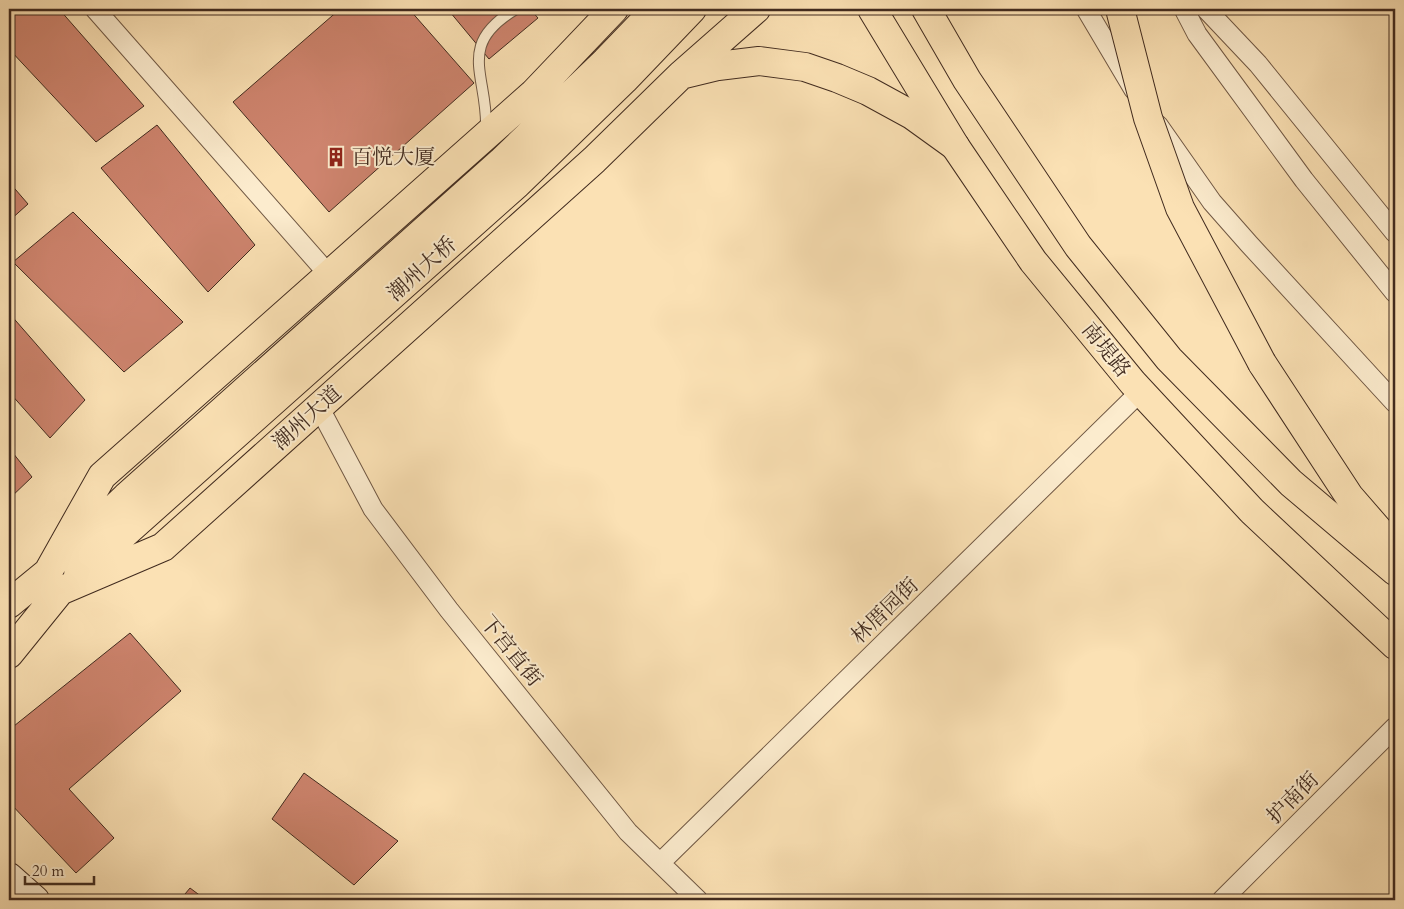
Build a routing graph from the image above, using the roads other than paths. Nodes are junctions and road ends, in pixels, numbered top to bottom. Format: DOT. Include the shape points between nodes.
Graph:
graph roads {
  1 [pos="95,9"];
  2 [pos="516,9"];
  3 [pos="611,9"];
  4 [pos="656,9"];
  5 [pos="692,9"];
  6 [pos="756,9"];
  7 [pos="872,9"];
  8 [pos="926,9"];
  9 [pos="1086,9"];
  10 [pos="1120,9"];
  11 [pos="1184,9"];
  12 [pos="1206,9"];
  13 [pos="681,75"];
  14 [pos="485,137"];
  15 [pos="955,146"];
  16 [pos="1395,233"];
  17 [pos="330,276"];
  18 [pos="1395,293"];
  19 [pos="1141,392"];
  20 [pos="1395,403"];
  21 [pos="319,407"];
  22 [pos="134,508"];
  23 [pos="1395,549"];
  24 [pos="1395,570"];
  25 [pos="54,581"];
  26 [pos="9,604"];
  27 [pos="1395,645"];
  28 [pos="9,654"];
  29 [pos="1395,727"];
  30 [pos="660,863"];
  31 [pos="9,877"];
  32 [pos="36,900"];
  33 [pos="698,900"];
  34 [pos="1222,900"];
  1 -- 17 [label="street"];
  2 -- 14 [label="lane" via="487,30 478,51 486,110"];
  3 -- 14 [label="main road, 潮州大道" via="534,94"];
  4 -- 22 [label="main road, 潮州大桥" via="501,162"];
  5 -- 22 [label="main road, 潮州大桥" via="517,184"];
  6 -- 13 [label="main road, 潮州大道"];
  7 -- 15 [label="main road, 南堤路"];
  8 -- 24 [label="main road, 南堤路" via="967,80 1078,246 1169,359 1291,483"];
  9 -- 20 [label="street" via="1131,86 1212,202"];
  10 -- 23 [label="main road, bridge" via="1148,118 1180,208 1262,363 1349,496"];
  11 -- 18 [label="street" via="1197,34 1304,180"];
  12 -- 16 [label="street" via="1258,64"];
  13 -- 15 [label="main road" via="758,61 805,67 868,91 912,115"];
  13 -- 21 [label="main road, 潮州大道" via="594,160"];
  14 -- 17 [label="main road, 潮州大道"];
  15 -- 19 [label="main road, 南堤路" via="1033,261"];
  17 -- 25 [label="main road, 潮州大道" via="102,476"];
  19 -- 27 [label="main road, 南堤路" via="1252,512"];
  19 -- 30 [label="street, 林厝园街"];
  21 -- 25 [label="main road, 潮州大道" via="163,547"];
  21 -- 30 [label="street, 下宫直街" via="373,509 449,610 622,825"];
  22 -- 25 [label="main road"];
  25 -- 26 [label="main road, 潮州大道"];
  25 -- 28 [label="main road, 潮州大道"];
  29 -- 34 [label="street, 护南街"];
  30 -- 33 [label="street, 下宫直街"];
  31 -- 32 [label="main road"];
}
